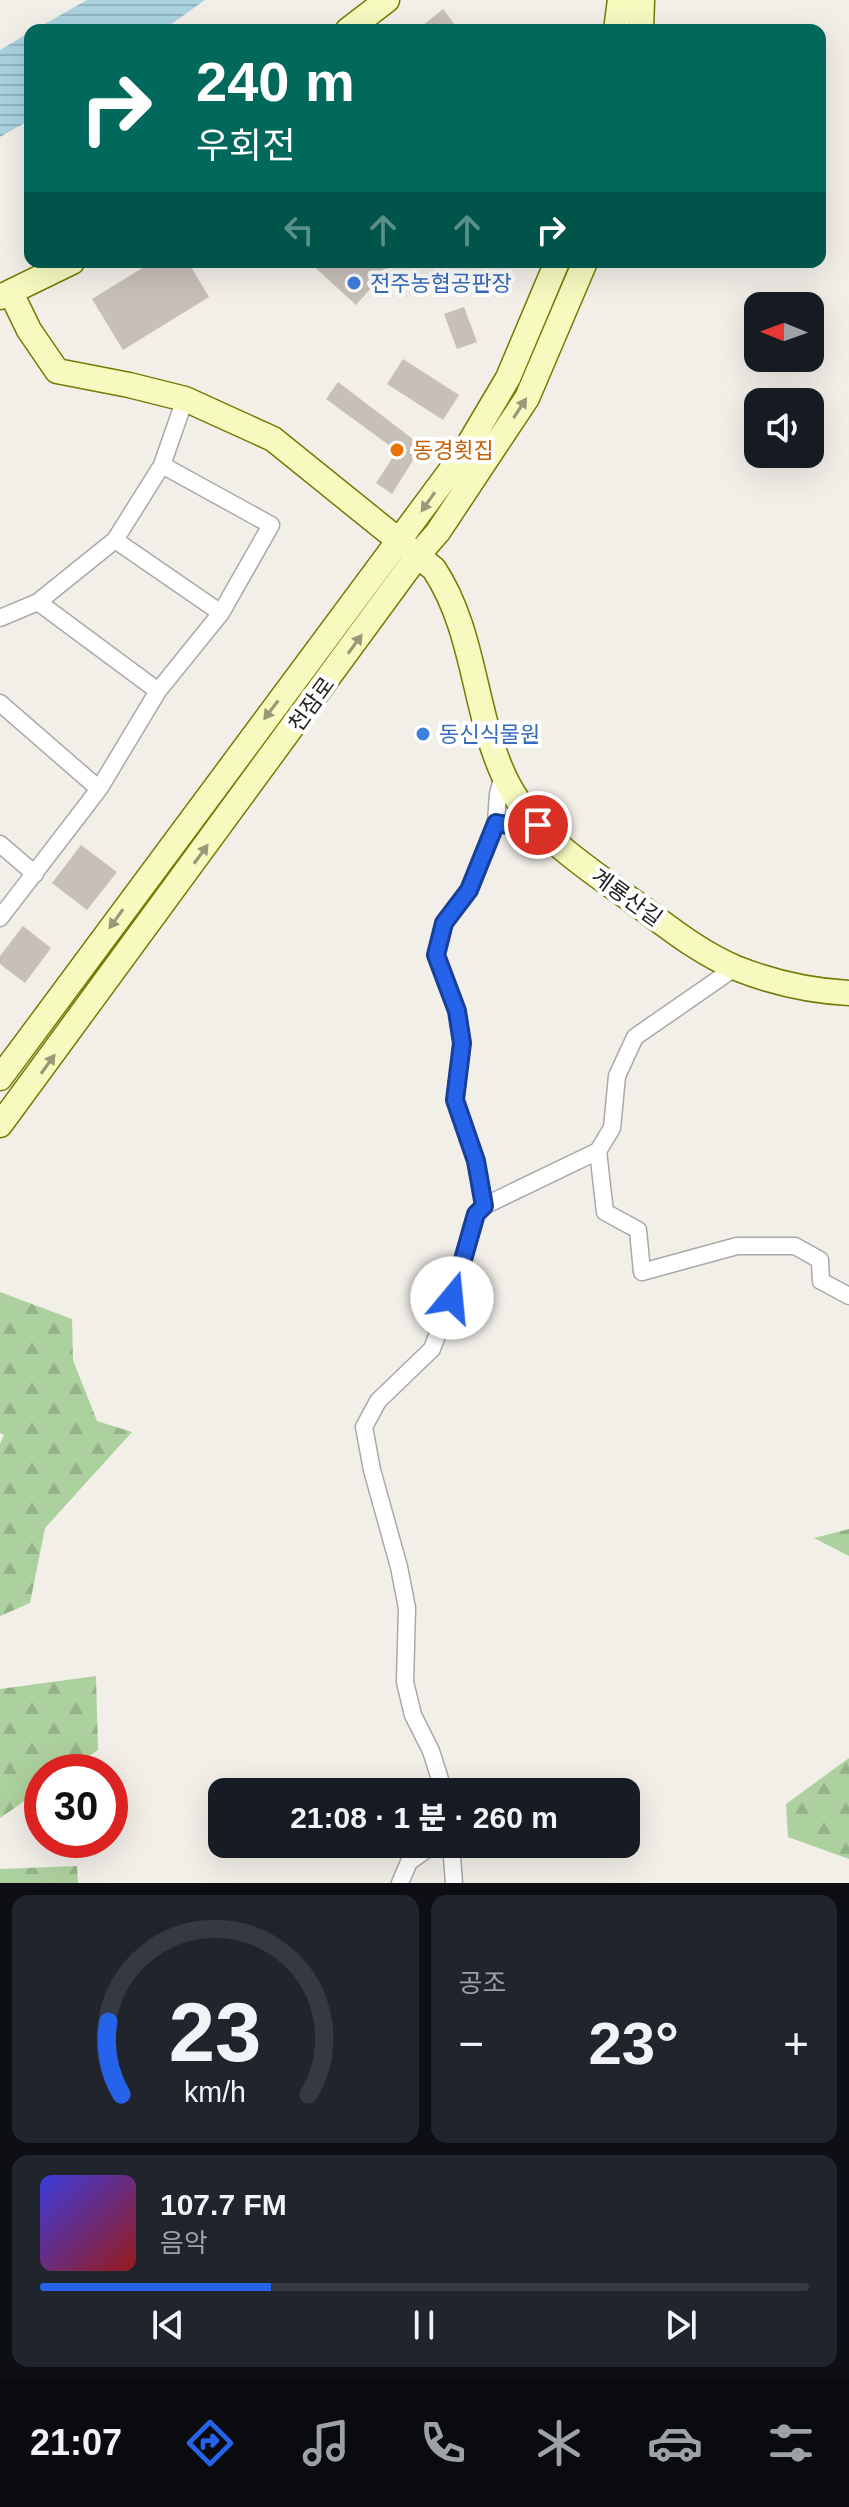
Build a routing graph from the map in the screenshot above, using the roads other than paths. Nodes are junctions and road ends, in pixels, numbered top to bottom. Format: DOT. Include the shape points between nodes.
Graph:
graph roads {
  1 [pos="387,0"];
  2 [pos="620,0"];
  3 [pos="642,0"];
  4 [pos="356,24"];
  5 [pos="617,24"];
  6 [pos="641,24"];
  7 [pos="60,268"];
  8 [pos="554,268"];
  9 [pos="582,268"];
  10 [pos="6,295"];
  11 [pos="185,399"];
  12 [pos="162,465"];
  13 [pos="115,540"];
  14 [pos="409,548"];
  15 [pos="38,602"];
  16 [pos="221,613"];
  17 [pos="0,618"];
  18 [pos="158,691"];
  19 [pos="0,703"];
  20 [pos="503,775"];
  21 [pos="99,789"];
  22 [pos="526,812"];
  23 [pos="496,823"];
  24 [pos="0,844"];
  25 [pos="35,874"];
  26 [pos="0,918"];
  27 [pos="736,967"];
  28 [pos="849,993"];
  29 [pos="0,1078"];
  30 [pos="22,1098"];
  31 [pos="0,1125"];
  32 [pos="598,1151"];
  33 [pos="484,1206"];
  34 [pos="849,1296"];
  35 [pos="440,1778"];
  36 [pos="415,1858"];
  37 [pos="452,1858"];
  38 [pos="400,1883"];
  39 [pos="454,1883"];
  1 -- 4 [label="street"];
  2 -- 5 [label="street"];
  3 -- 6 [label="street"];
  7 -- 10 [label="street"];
  8 -- 14 [label="street, 천잠로, one-way" via="508,378"];
  14 -- 9 [label="street, 천잠로, one-way" via="438,532 527,398"];
  10 -- 11 [label="street" via="57,371"];
  11 -- 12 [label="street"];
  11 -- 14 [label="street" via="273,439"];
  12 -- 13 [label="street"];
  12 -- 16 [label="street" via="271,525"];
  13 -- 15 [label="street"];
  13 -- 16 [label="street"];
  14 -- 20 [label="street, 계룡산길" via="434,569 447,589"];
  14 -- 29 [label="street, 천잠로, one-way" via="329,631"];
  30 -- 14 [label="street, 천잠로, one-way"];
  15 -- 17 [label="street"];
  15 -- 18 [label="street"];
  16 -- 18 [label="street"];
  18 -- 21 [label="street"];
  19 -- 21 [label="street"];
  20 -- 22 [label="street, 계룡산길"];
  20 -- 23 [label="street"];
  21 -- 25 [label="street"];
  22 -- 23 [label="street" via="507,825"];
  22 -- 27 [label="street, 계룡산길" via="559,848 695,947"];
  23 -- 33 [label="street" via="469,890 444,923 436,955 457,1011 462,1043 455,1100 476,1161"];
  24 -- 25 [label="street"];
  25 -- 26 [label="street"];
  27 -- 28 [label="street, 계룡산길" via="773,980"];
  27 -- 32 [label="street" via="635,1037 617,1076 612,1128"];
  29 -- 30 [label="street"];
  30 -- 31 [label="street, 천잠로"];
  32 -- 33 [label="street"];
  32 -- 34 [label="street" via="605,1212 638,1230 642,1272 737,1246 795,1246 820,1260 821,1281"];
  33 -- 35 [label="street" via="476,1214 432,1349 378,1401 364,1427 407,1608 405,1682"];
  36 -- 38 [label="street"];
  37 -- 39 [label="street"];
}
